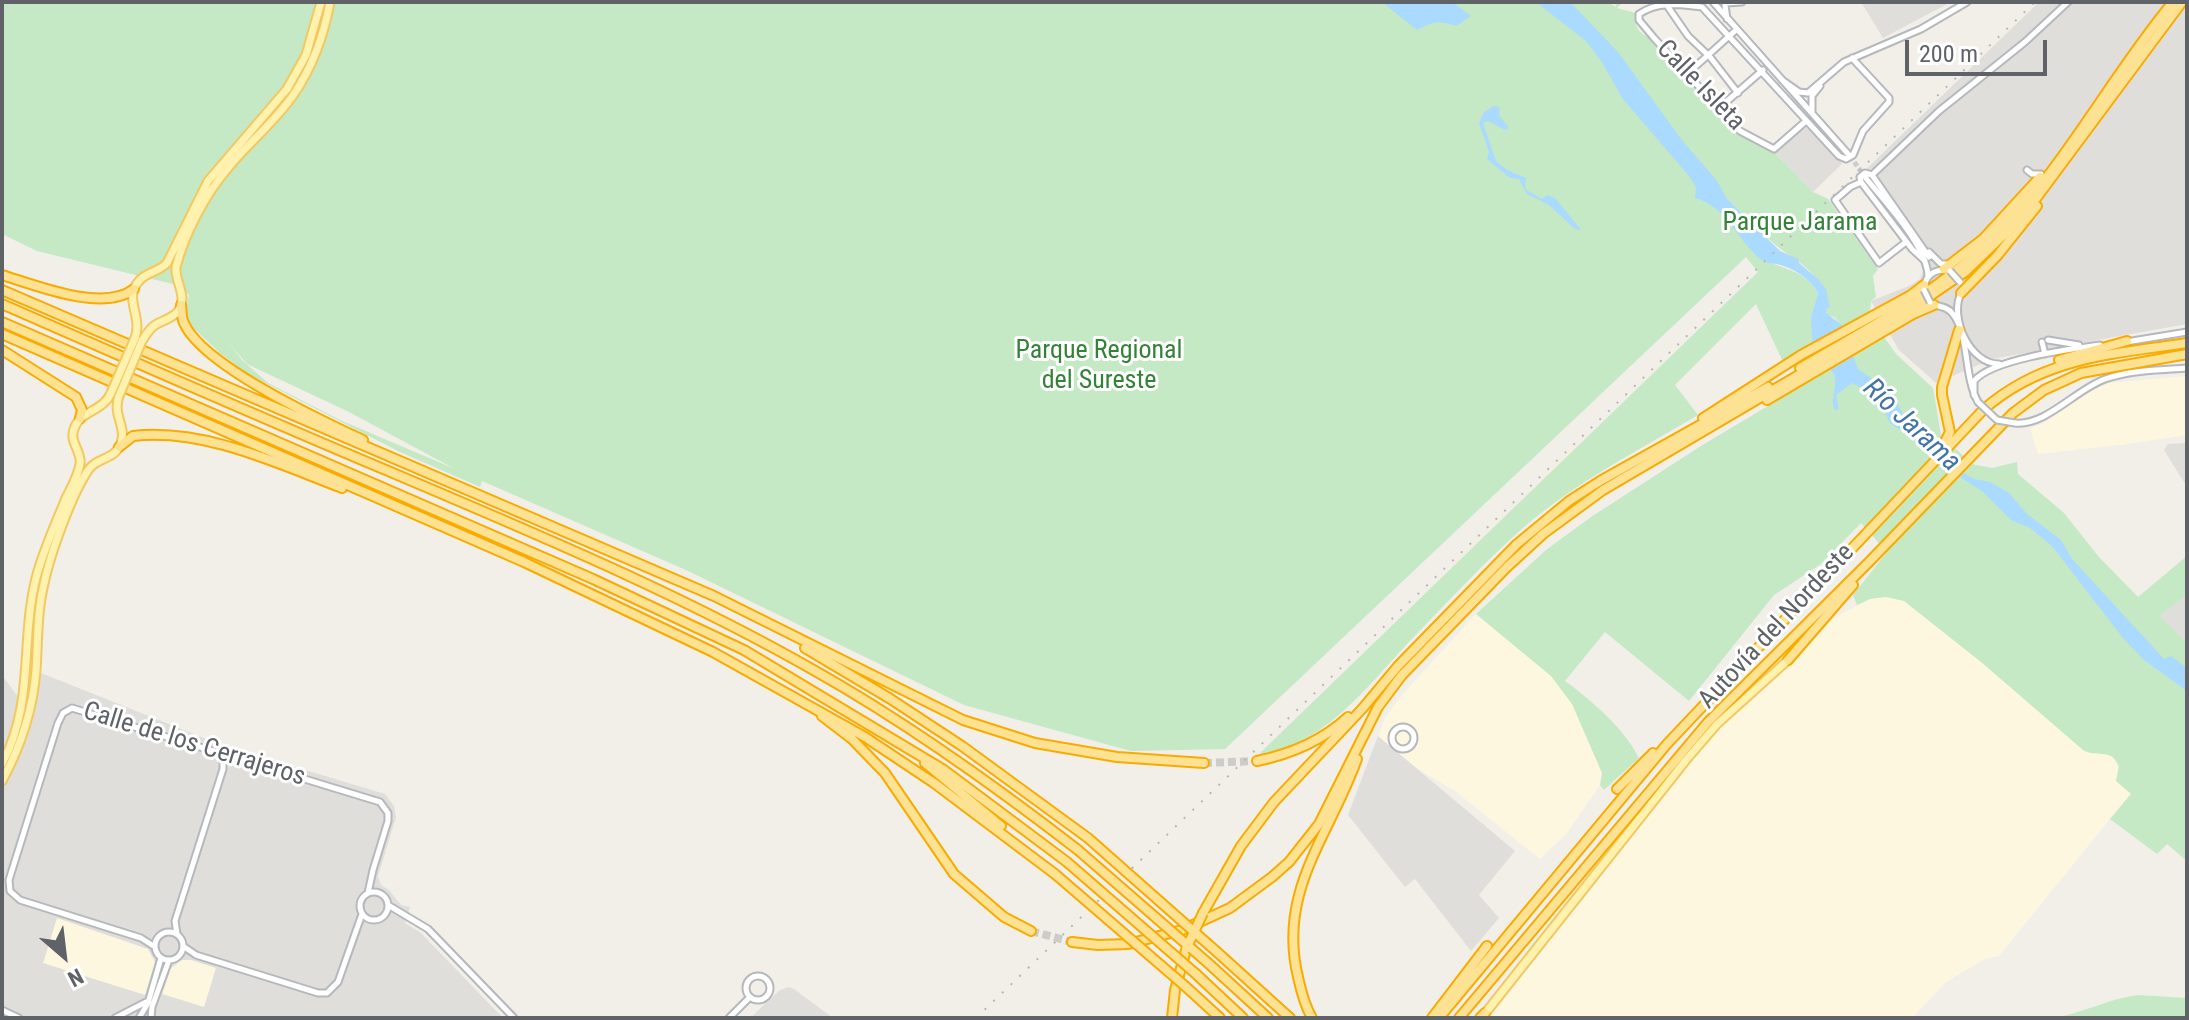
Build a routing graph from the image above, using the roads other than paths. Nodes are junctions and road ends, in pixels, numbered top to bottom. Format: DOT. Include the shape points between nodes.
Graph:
graph roads {
  1 [pos="321,2"];
  2 [pos="330,2"];
  3 [pos="1677,2"];
  4 [pos="1742,2"];
  5 [pos="1967,2"];
  6 [pos="2068,2"];
  7 [pos="2173,2"];
  8 [pos="1726,3"];
  9 [pos="2184,3"];
  10 [pos="1666,4"];
  11 [pos="1715,4"];
  12 [pos="1729,22"];
  13 [pos="1736,30"];
  14 [pos="1728,36"];
  15 [pos="1708,54"];
  16 [pos="1852,58"];
  17 [pos="1768,66"];
  18 [pos="1761,72"];
  19 [pos="1840,73"];
  20 [pos="1687,74"];
  21 [pos="1782,80"];
  22 [pos="1738,93"];
  23 [pos="1718,109"];
  24 [pos="1812,114"];
  25 [pos="1806,121"];
  26 [pos="2080,127"];
  27 [pos="1849,155"];
  28 [pos="2042,174"];
  29 [pos="1866,178"];
  30 [pos="2022,197"];
  31 [pos="1906,242"];
  32 [pos="1919,244"];
  33 [pos="1927,259"];
  34 [pos="1958,261"];
  35 [pos="1945,270"];
  36 [pos="152,273"];
  37 [pos="2,275"];
  38 [pos="177,283"];
  39 [pos="1925,284"];
  40 [pos="134,289"];
  41 [pos="2,290"];
  42 [pos="1959,296"];
  43 [pos="2,304"];
  44 [pos="1932,304"];
  45 [pos="181,305"];
  46 [pos="1944,307"];
  47 [pos="137,313"];
  48 [pos="2,322"];
  49 [pos="158,323"];
  50 [pos="1959,330"];
  51 [pos="2187,332"];
  52 [pos="2,334"];
  53 [pos="139,339"];
  54 [pos="2127,341"];
  55 [pos="1857,342"];
  56 [pos="2187,343"];
  57 [pos="2088,346"];
  58 [pos="2,350"];
  59 [pos="2045,354"];
  60 [pos="2187,354"];
  61 [pos="2008,364"];
  62 [pos="2187,368"];
  63 [pos="1779,387"];
  64 [pos="2010,389"];
  65 [pos="115,394"];
  66 [pos="1974,395"];
  67 [pos="97,410"];
  68 [pos="80,418"];
  69 [pos="118,422"];
  70 [pos="1952,438"];
  71 [pos="119,447"];
  72 [pos="79,453"];
  73 [pos="98,460"];
  74 [pos="1634,462"];
  75 [pos="446,481"];
  76 [pos="442,527"];
  77 [pos="1869,562"];
  78 [pos="767,624"];
  79 [pos="1788,660"];
  80 [pos="1382,684"];
  81 [pos="793,696"];
  82 [pos="1408,728"];
  83 [pos="1365,732"];
  84 [pos="1667,744"];
  85 [pos="217,751"];
  86 [pos="916,753"];
  87 [pos="236,757"];
  88 [pos="1257,761"];
  89 [pos="1204,763"];
  90 [pos="2,764"];
  91 [pos="223,769"];
  92 [pos="2,781"];
  93 [pos="1617,789"];
  94 [pos="1055,874"];
  95 [pos="368,893"];
  96 [pos="388,905"];
  97 [pos="362,914"];
  98 [pos="385,914"];
  99 [pos="400,914"];
  100 [pos="1031,931"];
  101 [pos="177,934"];
  102 [pos="1072,942"];
  103 [pos="183,946"];
  104 [pos="1487,946"];
  105 [pos="155,947"];
  106 [pos="161,957"];
  107 [pos="169,960"];
  108 [pos="1187,988"];
  109 [pos="750,997"];
  110 [pos="150,999"];
  111 [pos="2,1010"];
  112 [pos="1483,1016"];
  113 [pos="19,1018"];
  114 [pos="115,1018"];
  115 [pos="139,1018"];
  116 [pos="151,1018"];
  117 [pos="514,1018"];
  118 [pos="729,1018"];
  119 [pos="1172,1018"];
  120 [pos="1213,1018"];
  121 [pos="1220,1018"];
  122 [pos="1243,1018"];
  123 [pos="1268,1018"];
  124 [pos="1290,1018"];
  125 [pos="1312,1018"];
  126 [pos="1432,1018"];
  127 [pos="1439,1018"];
  128 [pos="1459,1018"];
  1 -- 36 [label="main road" via="313,37 287,89 208,181 170,258"];
  2 -- 38 [label="main road" via="314,59 294,94 206,200 177,260"];
  3 -- 10 [label="street"];
  3 -- 14 [label="street" via="1702,7"];
  4 -- 8 [label="street"];
  5 -- 16 [label="street" via="1921,29"];
  6 -- 29 [label="street"];
  7 -- 26 [label="highway"];
  8 -- 11 [label="street"];
  8 -- 12 [label="street"];
  9 -- 42 [label="highway" via="2027,219"];
  9 -- 55 [label="highway" via="2005,235 1942,289"];
  10 -- 15 [label="street"];
  10 -- 20 [label="street, Calle Isleta" via="1638,17"];
  11 -- 12 [label="street"];
  12 -- 13 [label="street"];
  13 -- 14 [label="street"];
  13 -- 17 [label="street"];
  14 -- 15 [label="street"];
  14 -- 18 [label="street"];
  15 -- 20 [label="street"];
  15 -- 22 [label="street"];
  16 -- 21 [label="street" via="1804,93"];
  16 -- 25 [label="street" via="1889,98 1863,131 1853,155 1843,158"];
  17 -- 18 [label="street"];
  17 -- 21 [label="street"];
  18 -- 22 [label="street"];
  18 -- 25 [label="street"];
  19 -- 24 [label="street" via="1812,96"];
  20 -- 23 [label="street, Calle Isleta"];
  21 -- 24 [label="street"];
  22 -- 23 [label="street"];
  23 -- 25 [label="street, Calle Isleta" via="1740,131 1774,149"];
  24 -- 27 [label="street"];
  26 -- 28 [label="highway"];
  26 -- 55 [label="highway" via="2037,188 1983,248"];
  28 -- 30 [label="highway"];
  28 -- 30 [label="street" via="2029,172 2032,182"];
  29 -- 31 [label="street"];
  29 -- 31 [label="street" via="1835,200 1879,263"];
  29 -- 32 [label="street"];
  30 -- 34 [label="highway"];
  31 -- 33 [label="street"];
  32 -- 33 [label="street"];
  32 -- 34 [label="street" via="1941,264"];
  33 -- 35 [label="street"];
  33 -- 39 [label="street"];
  34 -- 35 [label="highway"];
  35 -- 39 [label="street"];
  35 -- 42 [label="street, bridge" via="1960,282"];
  36 -- 38 [label="main road"];
  36 -- 40 [label="main road"];
  37 -- 40 [label="highway" via="86,297 114,297"];
  38 -- 45 [label="main road"];
  39 -- 44 [label="street, bridge"];
  39 -- 74 [label="highway"];
  40 -- 47 [label="main road"];
  41 -- 75 [label="highway"];
  42 -- 46 [label="street"];
  42 -- 61 [label="street" via="1957,312 1973,351 1987,363"];
  43 -- 123 [label="highway, bridge" via="699,609 804,665 978,774 1078,850"];
  44 -- 46 [label="street"];
  44 -- 55 [label="highway"];
  45 -- 49 [label="main road" via="170,320"];
  45 -- 75 [label="highway" via="189,331 230,369"];
  46 -- 50 [label="street"];
  47 -- 49 [label="main road"];
  47 -- 53 [label="main road"];
  48 -- 86 [label="highway" via="678,617 744,650"];
  49 -- 53 [label="main road"];
  50 -- 66 [label="street"];
  50 -- 70 [label="highway" via="1942,387"];
  51 -- 54 [label="street"];
  52 -- 76 [label="highway"];
  53 -- 65 [label="main road, bridge"];
  54 -- 57 [label="street"];
  54 -- 64 [label="highway" via="2049,364"];
  55 -- 63 [label="highway"];
  56 -- 64 [label="highway" via="2073,361"];
  57 -- 59 [label="street"];
  57 -- 59 [label="street" via="2045,341"];
  58 -- 68 [label="highway" via="76,397"];
  59 -- 61 [label="street"];
  60 -- 77 [label="highway, Autovía del Nordeste" via="2102,368 2033,397"];
  61 -- 66 [label="street" via="1978,377"];
  62 -- 66 [label="street, bridge" via="2102,381 2039,420 1997,420"];
  63 -- 74 [label="highway"];
  63 -- 83 [label="highway" via="1626,477 1543,534 1402,675"];
  64 -- 70 [label="highway"];
  65 -- 67 [label="main road"];
  65 -- 69 [label="main road"];
  67 -- 68 [label="main road"];
  67 -- 69 [label="main road"];
  68 -- 72 [label="main road" via="72,436"];
  69 -- 71 [label="main road"];
  70 -- 84 [label="highway, Autovía del Nordeste"];
  71 -- 73 [label="main road"];
  71 -- 76 [label="highway" via="144,435 218,444"];
  72 -- 73 [label="main road"];
  72 -- 90 [label="main road" via="80,463 35,581 23,704"];
  73 -- 92 [label="main road" via="83,479 52,554 41,599 32,702 25,732"];
  74 -- 80 [label="highway" via="1569,501 1517,544"];
  75 -- 78 [label="highway"];
  76 -- 81 [label="highway" via="644,618"];
  77 -- 79 [label="highway"];
  77 -- 128 [label="highway, Autovía del Nordeste" via="1708,722"];
  78 -- 89 [label="highway" via="963,720 1035,743 1117,757"];
  78 -- 124 [label="highway, bridge" via="950,738 1088,838"];
  79 -- 112 [label="main road" via="1717,724 1686,760"];
  80 -- 88 [label="highway" via="1321,737"];
  80 -- 119 [label="highway, bridge" via="1241,846 1186,950"];
  81 -- 94 [label="highway" via="922,775"];
  81 -- 100 [label="highway" via="878,765 954,874 1004,917"];
  82 -- 82 [label="street" via="1393,735 1400,749 1413,743"];
  83 -- 102 [label="highway" via="1319,824 1289,862 1253,893 1211,919 1154,938 1128,944"];
  83 -- 125 [label="highway" via="1347,788 1305,873 1294,910 1292,954"];
  84 -- 93 [label="highway"];
  84 -- 127 [label="highway, Autovía del Nordeste"];
  85 -- 87 [label="street, Calle de los Cerrajeros"];
  85 -- 91 [label="street"];
  85 -- 105 [label="street, Calle de los Cerrajeros" via="77,708 67,709 58,723 10,891 20,900"];
  86 -- 94 [label="highway"];
  86 -- 122 [label="highway, bridge" via="1067,862"];
  87 -- 91 [label="street"];
  87 -- 95 [label="street, Calle de los Cerrajeros" via="384,805 388,821"];
  91 -- 101 [label="street" via="175,921"];
  94 -- 108 [label="highway, bridge"];
  95 -- 96 [label="street" via="381,894"];
  95 -- 97 [label="street" via="360,902"];
  96 -- 98 [label="street"];
  96 -- 99 [label="street"];
  97 -- 98 [label="street" via="373,920"];
  97 -- 103 [label="street" via="338,982 327,993 196,955"];
  98 -- 99 [label="street"];
  99 -- 117 [label="street" via="428,929"];
  101 -- 103 [label="street"];
  101 -- 105 [label="street" via="164,933"];
  103 -- 107 [label="street"];
  104 -- 126 [label="highway"];
  105 -- 106 [label="street"];
  106 -- 107 [label="street"];
  106 -- 110 [label="street"];
  107 -- 116 [label="street"];
  108 -- 120 [label="highway"];
  108 -- 121 [label="highway"];
  109 -- 109 [label="street" via="760,1000 768,994 765,979 748,981"];
  109 -- 118 [label="street"];
  110 -- 114 [label="street"];
  110 -- 115 [label="street"];
  111 -- 113 [label="street"];
}
